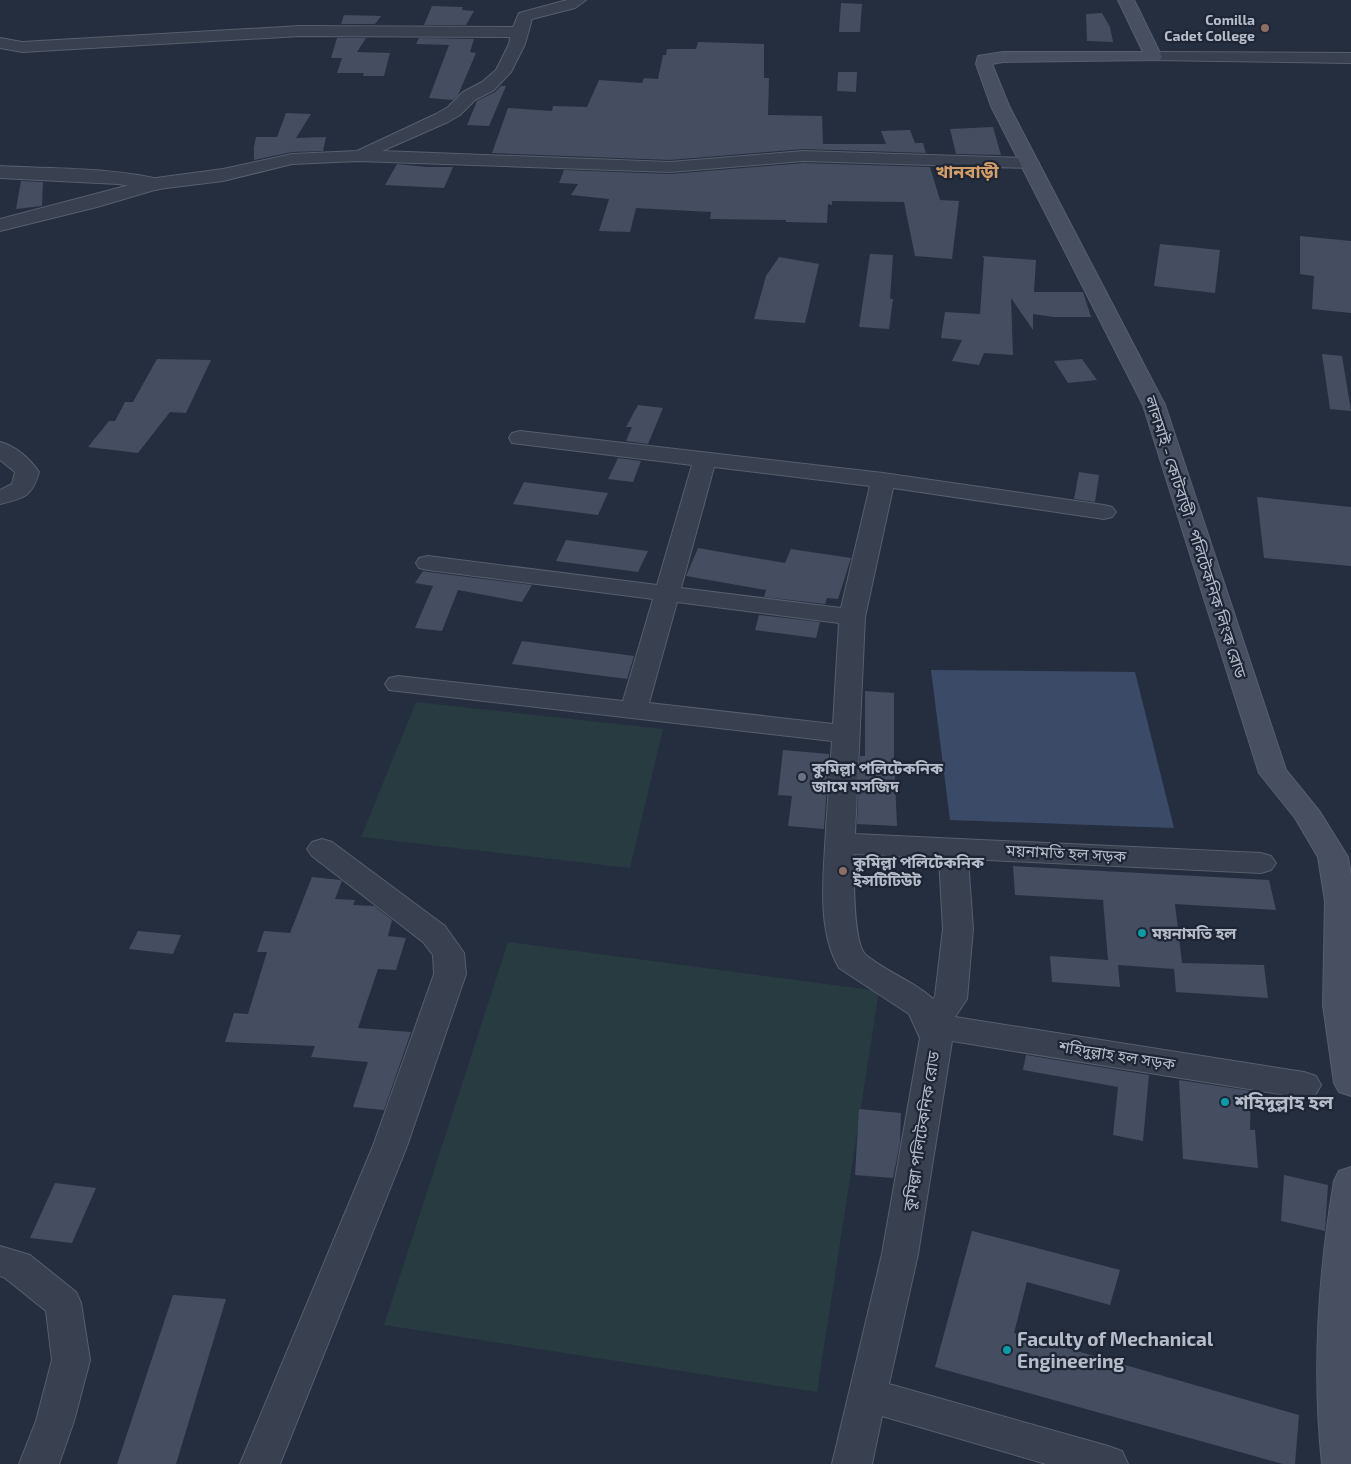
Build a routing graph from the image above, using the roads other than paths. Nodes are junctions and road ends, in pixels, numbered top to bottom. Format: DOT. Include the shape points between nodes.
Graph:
graph roads {
  1 [pos="578,0"];
  2 [pos="1126,0"];
  3 [pos="518,32"];
  4 [pos="0,43"];
  5 [pos="1154,57"];
  6 [pos="1351,58"];
  7 [pos="358,156"];
  8 [pos="1030,163"];
  9 [pos="0,172"];
  10 [pos="156,184"];
  11 [pos="0,224"];
  12 [pos="520,438"];
  13 [pos="0,449"];
  14 [pos="705,460"];
  15 [pos="883,480"];
  16 [pos="0,497"];
  17 [pos="1104,512"];
  18 [pos="428,563"];
  19 [pos="852,617"];
  20 [pos="398,684"];
  21 [pos="634,710"];
  22 [pos="846,734"];
  23 [pos="841,843"];
  24 [pos="953,848"];
  25 [pos="322,849"];
  26 [pos="1261,863"];
  27 [pos="930,1025"];
  28 [pos="1351,1083"];
  29 [pos="1304,1085"];
  30 [pos="1351,1181"];
  31 [pos="0,1261"];
  32 [pos="868,1395"];
  33 [pos="39,1464"];
  34 [pos="260,1464"];
  35 [pos="852,1464"];
  36 [pos="1108,1464"];
  37 [pos="1342,1464"];
  1 -- 3 [label="street" via="525,16"];
  2 -- 5 [label="main road"];
  3 -- 4 [label="street" via="300,31 22,47"];
  3 -- 7 [label="street" via="517,44 504,72 488,86 469,96 454,112"];
  5 -- 6 [label="street"];
  5 -- 8 [label="main road, লালমাই - কোটবাড়ী - পলিটেকনিক লিংক রোড" via="1004,57 984,60 988,80"];
  7 -- 8 [label="street" via="670,168 803,156"];
  7 -- 10 [label="street" via="292,159 223,175"];
  8 -- 28 [label="main road, লালমাই - কোটবাড়ী - পলিটেকনিক লিংক রোড" via="1154,405 1273,773 1306,812 1333,857 1340,901 1339,1005"];
  9 -- 10 [label="street" via="118,178"];
  10 -- 11 [label="street"];
  12 -- 14 [label="street"];
  13 -- 16 [label="street" via="27,472 23,487"];
  14 -- 15 [label="street"];
  14 -- 21 [label="street"];
  15 -- 17 [label="street"];
  15 -- 19 [label="street, কুমিল্লা পলিটেকনিক রোড"];
  18 -- 19 [label="street"];
  19 -- 22 [label="street, কুমিল্লা পলিটেকনিক রোড"];
  20 -- 21 [label="street"];
  21 -- 22 [label="street"];
  22 -- 23 [label="street, কুমিল্লা পলিটেকনিক রোড"];
  23 -- 24 [label="street, ময়নামতি হল সড়ক"];
  23 -- 27 [label="street, কুমিল্লা পলিটেকনিক রোড" via="838,886 842,933 850,960 922,1006"];
  24 -- 26 [label="street, ময়নামতি হল সড়ক"];
  24 -- 27 [label="street" via="958,929 951,999"];
  25 -- 34 [label="street" via="434,934 448,953 450,974 390,1146"];
  27 -- 29 [label="street, শহিদুল্লাহ হল সড়ক"];
  27 -- 32 [label="street, কুমিল্লা পলিটেকনিক রোড" via="936,1038 900,1254"];
  30 -- 37 [label="main road" via="1340,1266 1334,1354"];
  31 -- 33 [label="street" via="17,1266 63,1303 71,1360"];
  32 -- 35 [label="street, কুমিল্লা পলিটেকনিক রোড"];
  32 -- 36 [label="street"];
}
